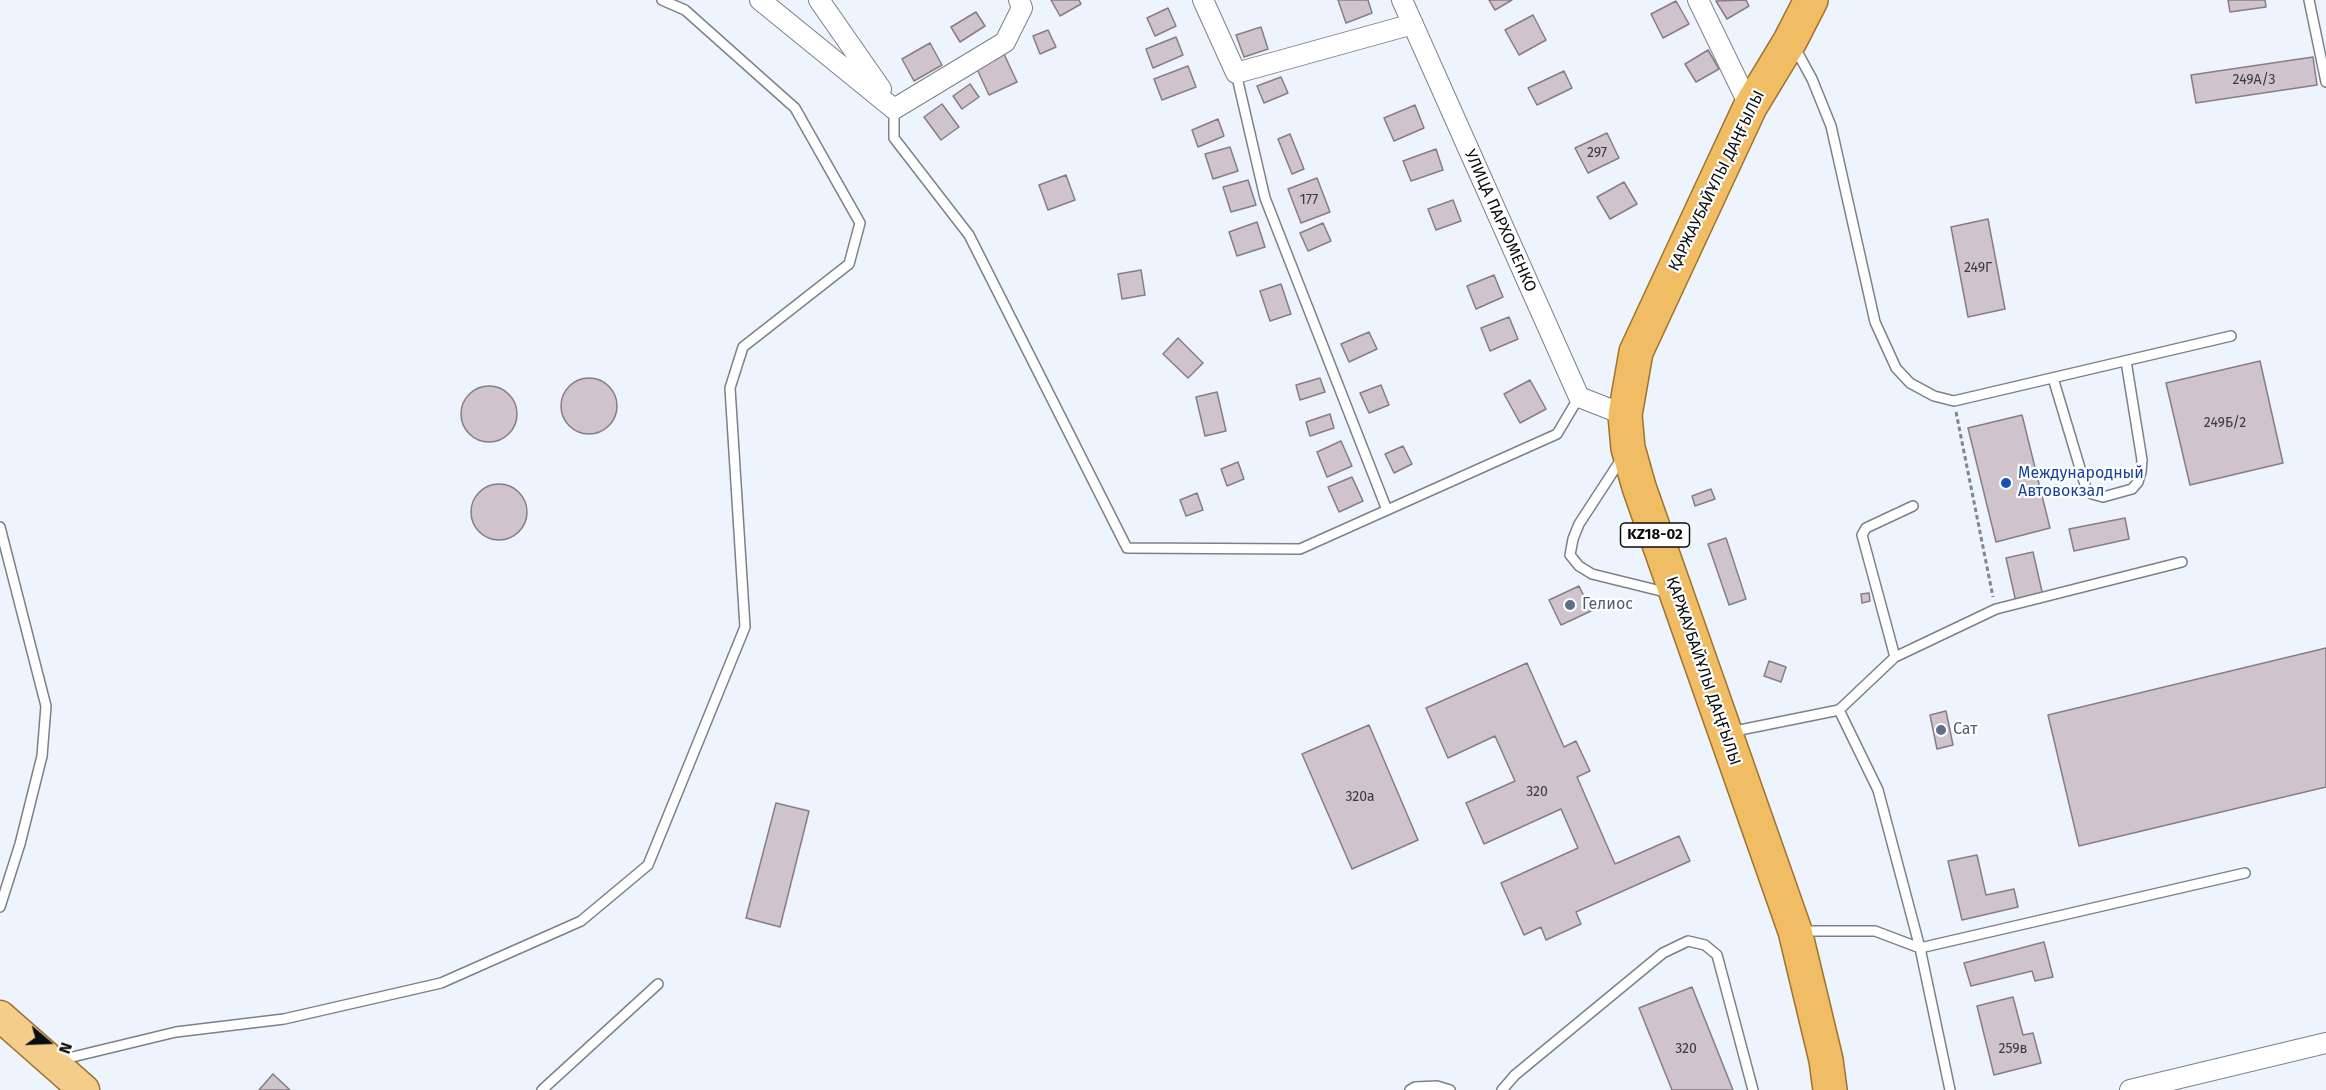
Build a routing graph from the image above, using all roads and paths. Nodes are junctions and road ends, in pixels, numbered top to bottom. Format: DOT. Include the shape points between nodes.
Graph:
graph roads {
  1 [pos="662,0"];
  2 [pos="760,0"];
  3 [pos="819,0"];
  4 [pos="1019,0"];
  5 [pos="1203,0"];
  6 [pos="1402,0"];
  7 [pos="1698,0"];
  8 [pos="1811,0"];
  9 [pos="2309,0"];
  10 [pos="1413,24"];
  11 [pos="1791,40"];
  12 [pos="1236,73"];
  13 [pos="2326,81"];
  14 [pos="1750,107"];
  15 [pos="894,109"];
  16 [pos="2231,336"];
  17 [pos="2126,361"];
  18 [pos="2053,378"];
  19 [pos="1579,397"];
  20 [pos="1954,401"];
  21 [pos="1625,416"];
  22 [pos="1628,448"];
  23 [pos="1914,506"];
  24 [pos="1387,510"];
  25 [pos="0,527"];
  26 [pos="2182,562"];
  27 [pos="1676,595"];
  28 [pos="1996,609"];
  29 [pos="1895,657"];
  30 [pos="1839,710"];
  31 [pos="1725,733"];
  32 [pos="2245,873"];
  33 [pos="0,907"];
  34 [pos="1795,931"];
  35 [pos="1920,948"];
  36 [pos="658,984"];
  37 [pos="0,1017"];
  38 [pos="2326,1043"];
  39 [pos="54,1061"];
  40 [pos="84,1090"];
  41 [pos="542,1090"];
  42 [pos="1410,1090"];
  43 [pos="1450,1090"];
  44 [pos="1502,1090"];
  45 [pos="1753,1090"];
  46 [pos="1830,1090"];
  47 [pos="1950,1090"];
  48 [pos="2130,1090"];
  1 -- 39 [label="lane" via="686,10 795,108 860,224 849,264 742,347 730,388 745,627 648,865 581,921 441,982 284,1019 176,1032"];
  2 -- 15 [label="street"];
  3 -- 15 [label="street"];
  4 -- 15 [label="street" via="1022,8 1005,42"];
  5 -- 12 [label="street"];
  6 -- 10 [label="street, УЛИЦА ПАРХОМЕНКО"];
  7 -- 14 [label="street"];
  8 -- 11 [label="highway, ҚАРЖАУБАЙҰЛЫ ДАҢҒЫЛЫ / KZ18-02"];
  9 -- 13 [label="lane"];
  10 -- 12 [label="street"];
  10 -- 19 [label="street, УЛИЦА ПАРХОМЕНКО"];
  11 -- 14 [label="highway, ҚАРЖАУБАЙҰЛЫ ДАҢҒЫЛЫ / KZ18-02"];
  11 -- 20 [label="lane" via="1831,126 1875,321 1896,368 1910,383"];
  12 -- 24 [label="lane" via="1265,198"];
  14 -- 21 [label="highway, ҚАРЖАУБАЙҰЛЫ ДАҢҒЫЛЫ / KZ18-02" via="1636,352"];
  15 -- 24 [label="lane" via="894,138 969,235 1127,548 1300,549"];
  16 -- 17 [label="lane"];
  17 -- 18 [label="lane"];
  17 -- 18 [label="lane" via="2141,472 2132,489 2103,497 2086,488"];
  18 -- 20 [label="lane"];
  19 -- 21 [label="street"];
  19 -- 24 [label="lane" via="1557,434"];
  20 -- 28 [label="path"];
  21 -- 22 [label="highway, ҚАРЖАУБАЙҰЛЫ ДАҢҒЫЛЫ / KZ18-02"];
  22 -- 27 [label="highway, ҚАРЖАУБАЙҰЛЫ ДАҢҒЫЛЫ / KZ18-02"];
  22 -- 27 [label="lane" via="1579,524 1570,555 1592,574"];
  23 -- 29 [label="lane" via="1866,528 1862,536"];
  25 -- 33 [label="lane" via="45,706 42,756"];
  26 -- 28 [label="lane"];
  27 -- 31 [label="highway, ҚАРЖАУБАЙҰЛЫ ДАҢҒЫЛЫ / KZ18-02"];
  28 -- 29 [label="lane"];
  29 -- 30 [label="lane"];
  30 -- 31 [label="lane"];
  30 -- 35 [label="lane" via="1878,790"];
  31 -- 34 [label="highway, ҚАРЖАУБАЙҰЛЫ ДАҢҒЫЛЫ / KZ18-02"];
  32 -- 35 [label="lane"];
  34 -- 35 [label="lane" via="1875,931"];
  34 -- 46 [label="highway, ҚАРЖАУБАЙҰЛЫ ДАҢҒЫЛЫ / KZ18-02"];
  35 -- 47 [label="lane"];
  36 -- 41 [label="lane"];
  37 -- 39 [label="main road"];
  38 -- 48 [label="street"];
  39 -- 40 [label="main road"];
  42 -- 43 [label="lane" via="1437,1086"];
  44 -- 45 [label="lane" via="1663,953 1688,941 1704,945 1718,955"];
}
